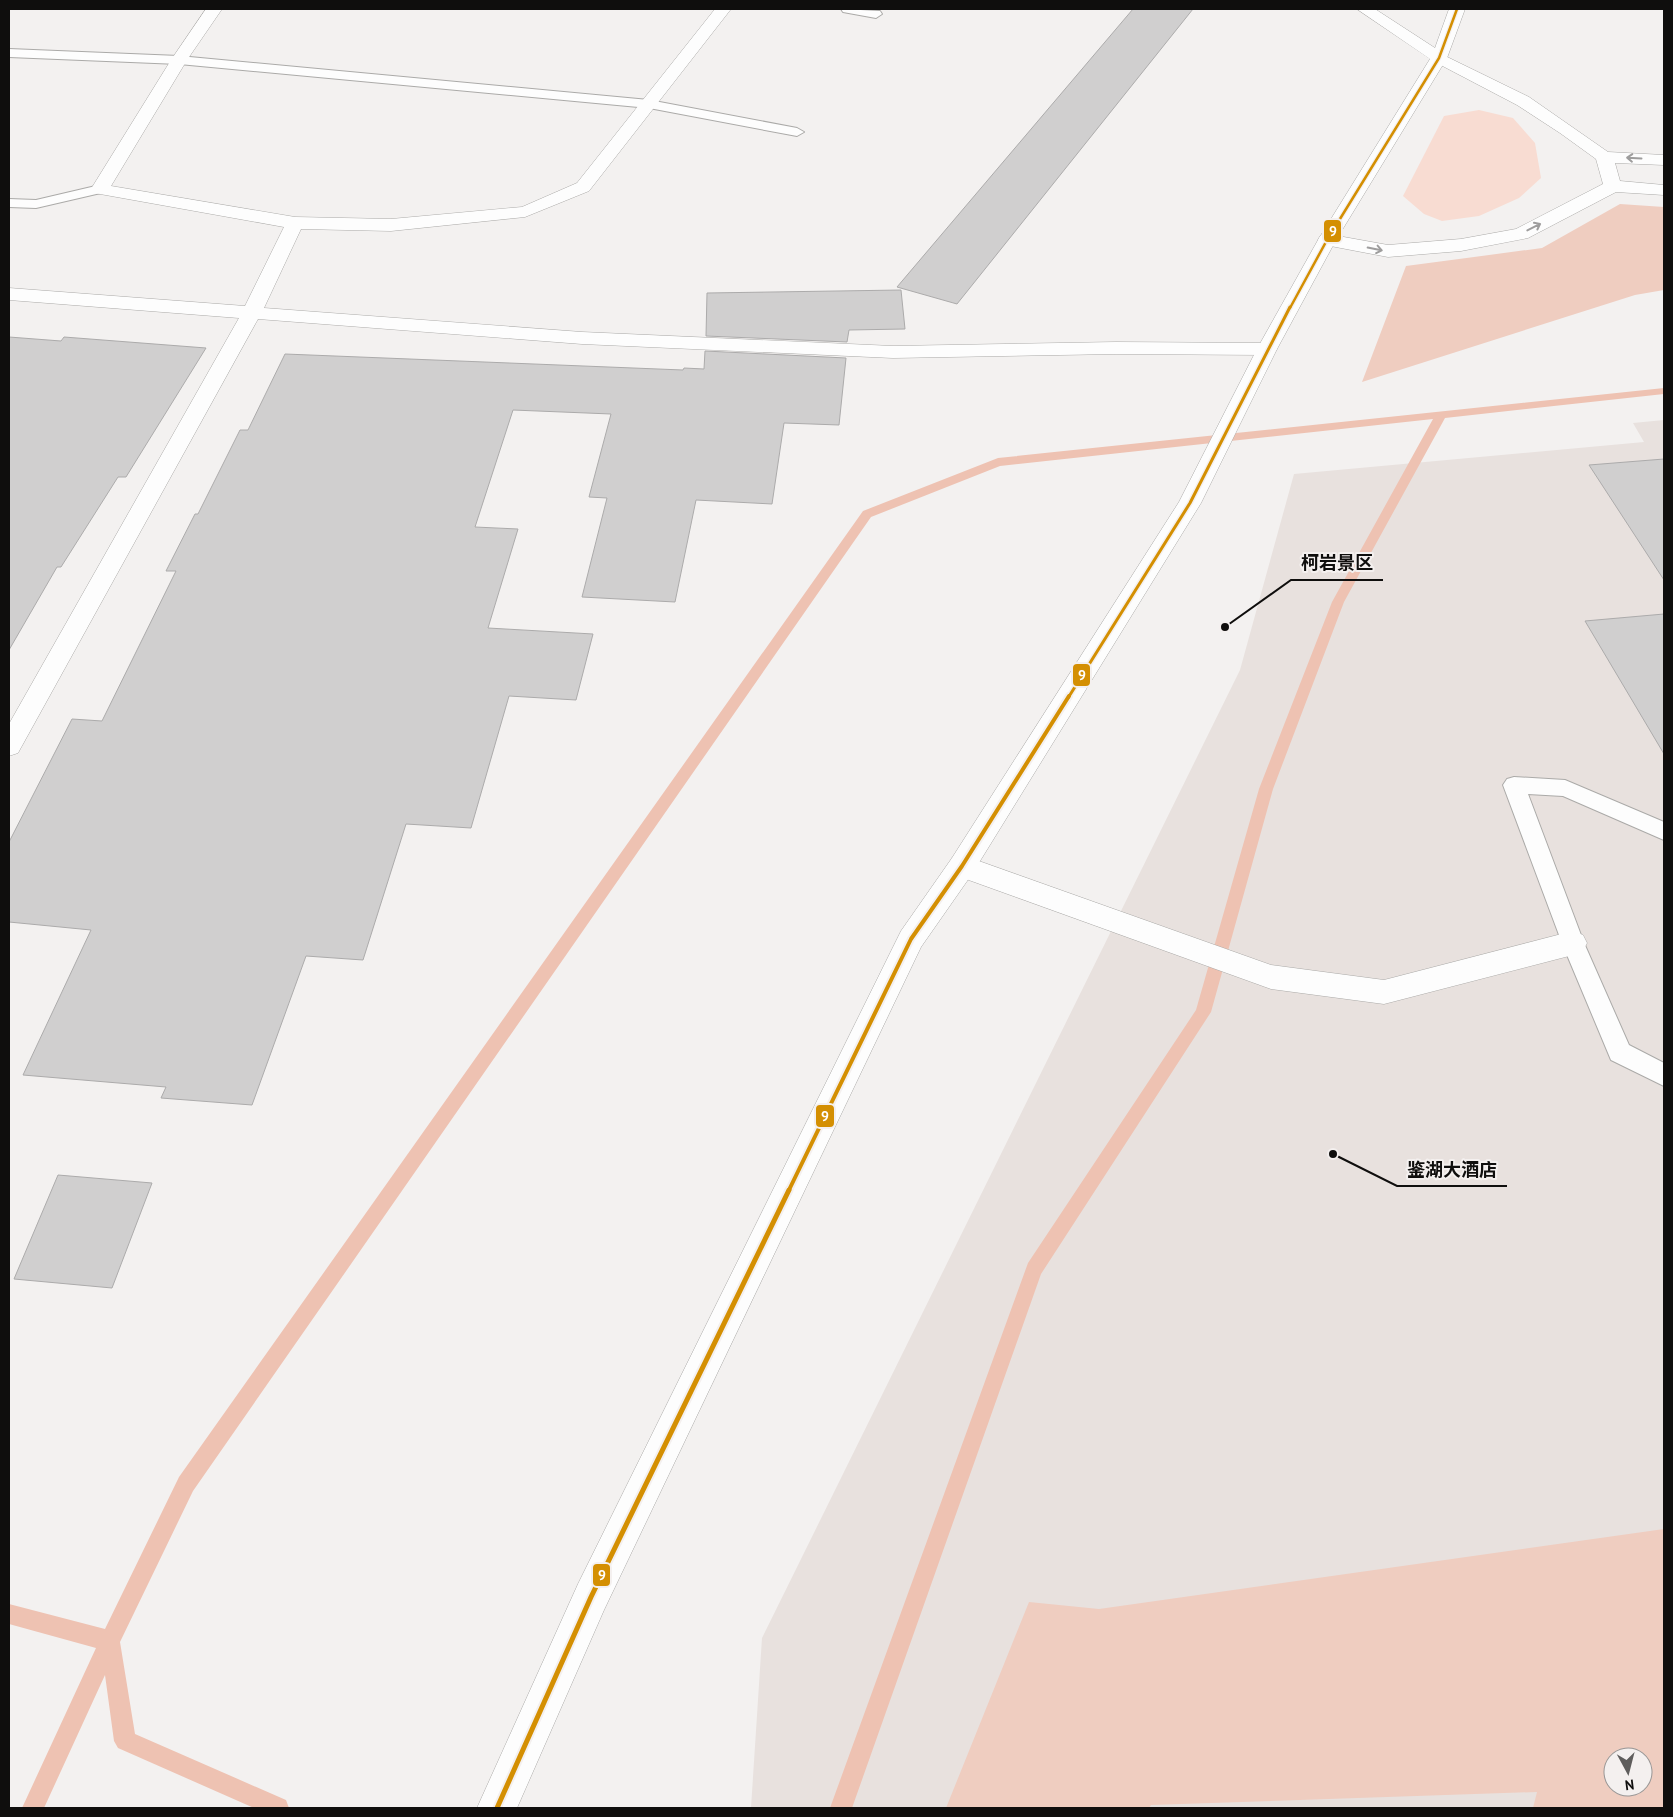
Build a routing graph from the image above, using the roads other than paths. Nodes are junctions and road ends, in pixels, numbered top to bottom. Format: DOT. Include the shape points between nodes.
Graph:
graph roads {
  1 [pos="214,9"];
  2 [pos="723,9"];
  3 [pos="847,9"];
  4 [pos="1365,9"];
  5 [pos="1457,9"];
  6 [pos="876,14"];
  7 [pos="9,53"];
  8 [pos="1439,58"];
  9 [pos="179,60"];
  10 [pos="649,104"];
  11 [pos="797,132"];
  12 [pos="1604,157"];
  13 [pos="1664,160"];
  14 [pos="1613,186"];
  15 [pos="100,189"];
  16 [pos="1664,190"];
  17 [pos="9,203"];
  18 [pos="295,223"];
  19 [pos="1327,240"];
  20 [pos="9,294"];
  21 [pos="252,314"];
  22 [pos="1267,349"];
  23 [pos="9,746"];
  24 [pos="1664,830"];
  25 [pos="962,866"];
  26 [pos="1573,943"];
  27 [pos="1664,1074"];
  28 [pos="496,1808"];
  1 -- 9 [label="street"];
  2 -- 10 [label="street"];
  3 -- 6 [label="lane"];
  4 -- 8 [label="street"];
  5 -- 8 [label="street"];
  7 -- 9 [label="lane"];
  8 -- 12 [label="street" via="1523,101"];
  8 -- 19 [label="street"];
  9 -- 10 [label="lane"];
  9 -- 15 [label="street"];
  10 -- 11 [label="lane"];
  10 -- 18 [label="street" via="583,187 525,212 391,225"];
  13 -- 12 [label="street, one-way"];
  12 -- 14 [label="street"];
  14 -- 16 [label="street"];
  19 -- 14 [label="street, one-way" via="1388,251 1462,246 1521,234"];
  15 -- 17 [label="lane" via="36,204"];
  15 -- 18 [label="street"];
  18 -- 21 [label="street"];
  19 -- 22 [label="street"];
  20 -- 21 [label="street"];
  21 -- 22 [label="street" via="582,338 893,352"];
  21 -- 23 [label="street"];
  22 -- 25 [label="street" via="1190,503"];
  24 -- 26 [label="lane" via="1564,788 1514,785"];
  25 -- 26 [label="street" via="1271,977 1384,992"];
  25 -- 28 [label="street" via="911,939 591,1597"];
  26 -- 27 [label="lane" via="1620,1052"];
}
